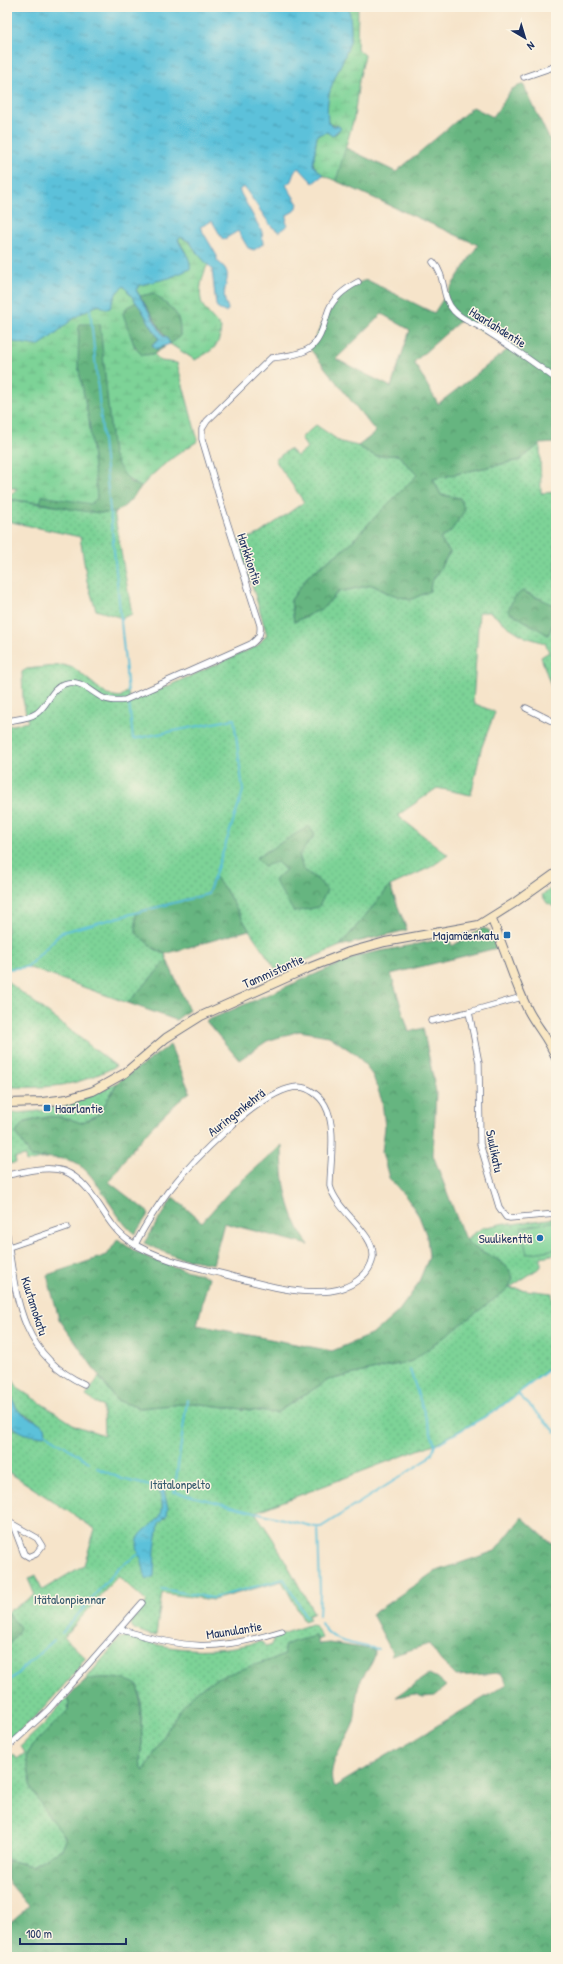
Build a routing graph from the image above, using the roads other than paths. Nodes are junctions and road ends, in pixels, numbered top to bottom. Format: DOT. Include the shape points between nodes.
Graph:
graph roads {
  1 [pos="556,66"];
  2 [pos="524,77"];
  3 [pos="433,262"];
  4 [pos="358,282"];
  5 [pos="556,379"];
  6 [pos="526,708"];
  7 [pos="7,721"];
  8 [pos="556,723"];
  9 [pos="556,872"];
  10 [pos="491,918"];
  11 [pos="522,997"];
  12 [pos="469,1012"];
  13 [pos="431,1021"];
  14 [pos="556,1058"];
  15 [pos="7,1103"];
  16 [pos="7,1175"];
  17 [pos="556,1214"];
  18 [pos="67,1227"];
  19 [pos="7,1235"];
  20 [pos="135,1245"];
  21 [pos="9,1247"];
  22 [pos="84,1384"];
  23 [pos="7,1521"];
  24 [pos="13,1525"];
  25 [pos="142,1603"];
  26 [pos="119,1629"];
  27 [pos="282,1631"];
  28 [pos="7,1748"];
  1 -- 2 [label="street"];
  3 -- 5 [label="street, Haarlahdentie" via="443,277 444,294 448,303 462,319 486,330"];
  4 -- 7 [label="street, Harkkiontie" via="346,289 330,308 324,325 310,349 270,358 202,429 202,439 220,503 260,624 261,633 258,639 252,644 125,700 104,699 84,685 64,684 55,690 37,713 29,718"];
  6 -- 8 [label="street"];
  9 -- 10 [label="street, Tammistontie"];
  10 -- 11 [label="street"];
  10 -- 15 [label="street, Tammistontie" via="471,927 362,948 306,969 196,1019 166,1038 125,1072 93,1091 42,1102"];
  11 -- 12 [label="street"];
  11 -- 14 [label="street"];
  12 -- 13 [label="street"];
  12 -- 17 [label="street, Suulikatu" via="480,1063 480,1144 502,1213 506,1217 516,1219"];
  16 -- 20 [label="street, Auringonkehrä" via="54,1169 72,1175 88,1190 120,1235"];
  18 -- 21 [label="street"];
  19 -- 21 [label="street, Kuutamokatu"];
  20 -- 20 [label="street, Auringonkehrä" via="171,1260 262,1284 309,1291 331,1291 351,1285 366,1272 373,1256 365,1235 332,1194 332,1134 325,1105 313,1092 298,1087 282,1092 257,1106 203,1153 168,1192"];
  21 -- 22 [label="street, Kuutamokatu" via="15,1287 33,1342 54,1366"];
  23 -- 24 [label="street"];
  24 -- 24 [label="street" via="40,1542 42,1546 36,1554 29,1557 24,1554"];
  25 -- 26 [label="street"];
  26 -- 27 [label="street, Maunulantie" via="172,1644 207,1646 241,1642"];
  26 -- 28 [label="street" via="48,1710"];
}
